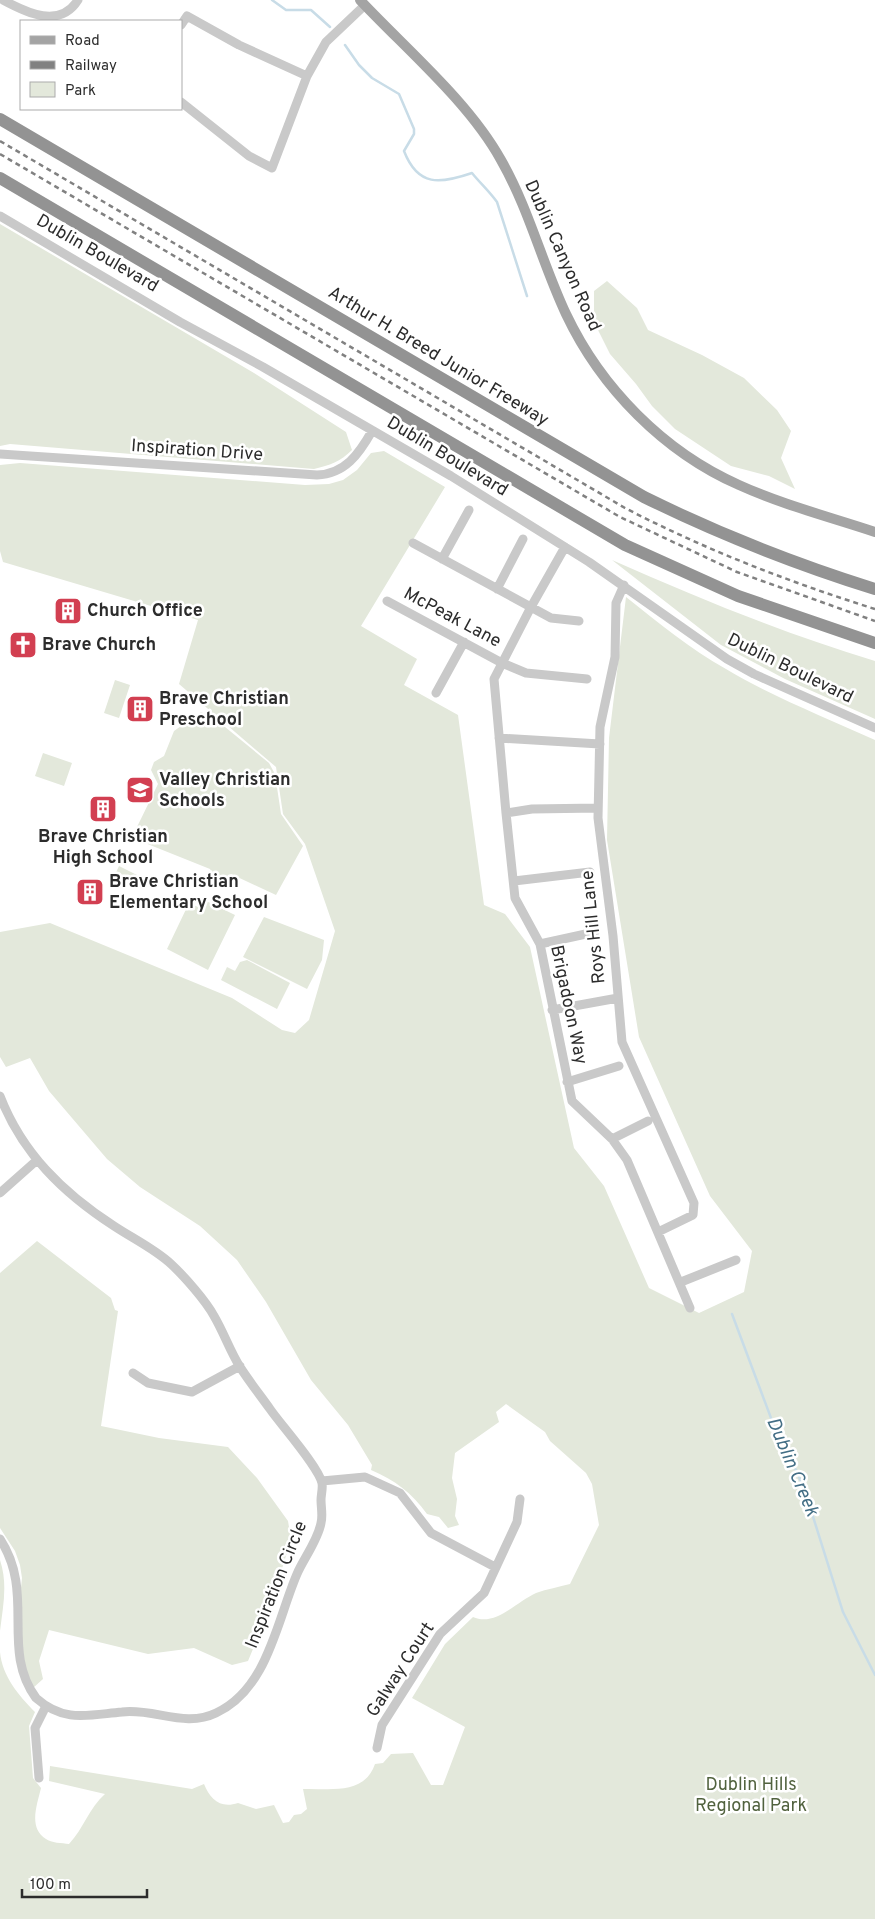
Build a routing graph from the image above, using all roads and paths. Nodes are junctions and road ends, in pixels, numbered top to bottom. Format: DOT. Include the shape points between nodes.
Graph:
graph roads {
  1 [pos="4,0"];
  2 [pos="78,0"];
  3 [pos="363,3"];
  4 [pos="182,24"];
  5 [pos="306,76"];
  6 [pos="182,103"];
  7 [pos="0,119"];
  8 [pos="0,178"];
  9 [pos="0,216"];
  10 [pos="372,431"];
  11 [pos="0,454"];
  12 [pos="469,510"];
  13 [pos="875,532"];
  14 [pos="523,539"];
  15 [pos="413,544"];
  16 [pos="565,547"];
  17 [pos="442,559"];
  18 [pos="624,585"];
  19 [pos="497,588"];
  20 [pos="875,589"];
  21 [pos="386,601"];
  22 [pos="531,607"];
  23 [pos="579,620"];
  24 [pos="464,642"];
  25 [pos="875,643"];
  26 [pos="502,663"];
  27 [pos="586,679"];
  28 [pos="436,693"];
  29 [pos="875,728"];
  30 [pos="499,738"];
  31 [pos="600,744"];
  32 [pos="598,808"];
  33 [pos="506,813"];
  34 [pos="590,872"];
  35 [pos="514,881"];
  36 [pos="596,932"];
  37 [pos="540,944"];
  38 [pos="618,998"];
  39 [pos="552,1010"];
  40 [pos="619,1066"];
  41 [pos="567,1082"];
  42 [pos="0,1096"];
  43 [pos="648,1120"];
  44 [pos="612,1139"];
  45 [pos="36,1161"];
  46 [pos="0,1194"];
  47 [pos="658,1232"];
  48 [pos="736,1260"];
  49 [pos="681,1282"];
  50 [pos="690,1308"];
  51 [pos="240,1366"];
  52 [pos="133,1373"];
  53 [pos="322,1482"];
  54 [pos="520,1500"];
  55 [pos="0,1539"];
  56 [pos="495,1567"];
  57 [pos="8,1643"];
  58 [pos="10,1655"];
  59 [pos="46,1706"];
  60 [pos="377,1748"];
  61 [pos="39,1778"];
  1 -- 2 [label="street" via="37,16 56,16 74,7"];
  3 -- 5 [label="street" via="326,42"];
  3 -- 13 [label="main road, Dublin Canyon Road" via="453,97 491,144 526,211 573,328 604,377 635,412 678,450 733,483"];
  4 -- 5 [label="street" via="187,16 239,46"];
  5 -- 6 [label="street" via="272,168 249,156"];
  7 -- 20 [label="highway, Arthur H. Breed Junior Freeway" via="644,497 743,543"];
  8 -- 25 [label="highway" via="625,545 738,596"];
  9 -- 10 [label="street, Dublin Boulevard"];
  10 -- 11 [label="street, Inspiration Drive" via="350,462 335,472 317,476"];
  10 -- 16 [label="street, Dublin Boulevard" via="452,476"];
  12 -- 17 [label="street"];
  14 -- 19 [label="street"];
  15 -- 17 [label="street"];
  16 -- 18 [label="street, Dublin Boulevard"];
  16 -- 22 [label="street, Brigadoon Way"];
  17 -- 19 [label="street"];
  18 -- 29 [label="street, Dublin Boulevard" via="727,659"];
  18 -- 31 [label="street, Roys Hill Lane" via="616,603 615,658 603,711"];
  19 -- 22 [label="street"];
  21 -- 24 [label="street, McPeak Lane"];
  22 -- 23 [label="street" via="551,618"];
  22 -- 26 [label="street, Brigadoon Way"];
  24 -- 26 [label="street, McPeak Lane"];
  24 -- 28 [label="street"];
  26 -- 27 [label="street, McPeak Lane" via="526,673"];
  26 -- 30 [label="street, Brigadoon Way" via="494,679"];
  30 -- 31 [label="street"];
  30 -- 33 [label="street, Brigadoon Way"];
  31 -- 32 [label="street, Roys Hill Lane"];
  32 -- 33 [label="street" via="532,809"];
  32 -- 38 [label="street, Roys Hill Lane"];
  33 -- 35 [label="street, Brigadoon Way"];
  34 -- 35 [label="street"];
  35 -- 37 [label="street, Brigadoon Way" via="515,898"];
  36 -- 37 [label="street"];
  37 -- 39 [label="street, Brigadoon Way"];
  38 -- 39 [label="street"];
  38 -- 47 [label="street, Roys Hill Lane" via="622,1042 694,1203 693,1215"];
  39 -- 41 [label="street, Brigadoon Way"];
  40 -- 41 [label="street"];
  41 -- 44 [label="street, Brigadoon Way" via="572,1101"];
  42 -- 45 [label="street" via="9,1120"];
  43 -- 44 [label="street"];
  44 -- 47 [label="street, Brigadoon Way" via="627,1160"];
  45 -- 46 [label="street"];
  45 -- 51 [label="street" via="87,1209 170,1263 213,1313"];
  47 -- 49 [label="street, Brigadoon Way"];
  48 -- 49 [label="street"];
  49 -- 50 [label="street, Brigadoon Way"];
  51 -- 52 [label="street" via="192,1392 148,1383"];
  51 -- 53 [label="street"];
  53 -- 56 [label="street" via="365,1477 400,1493 431,1533"];
  53 -- 59 [label="street, Inspiration Circle" via="321,1524 296,1576 274,1644 250,1683 230,1706 200,1718 177,1719 140,1712 72,1716"];
  54 -- 56 [label="street, Galway Court" via="517,1522"];
  55 -- 57 [label="street" via="8,1552 14,1576"];
  56 -- 60 [label="street, Galway Court" via="484,1593 440,1634 382,1725"];
  58 -- 59 [label="street, Inspiration Circle" via="16,1674"];
  59 -- 61 [label="street" via="35,1728"];
}
